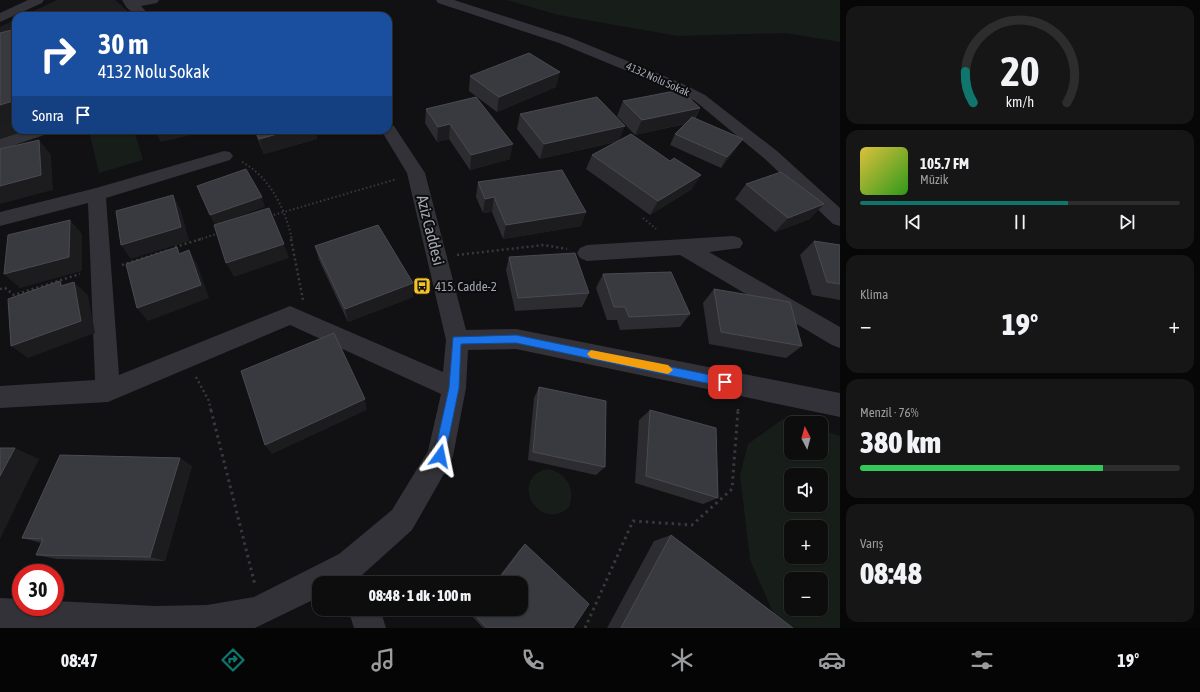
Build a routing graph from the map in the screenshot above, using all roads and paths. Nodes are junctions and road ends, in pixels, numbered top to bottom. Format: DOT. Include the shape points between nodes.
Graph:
graph roads {
  1 [pos="38,0"];
  2 [pos="153,0"];
  3 [pos="442,0"];
  4 [pos="130,3"];
  5 [pos="12,12"];
  6 [pos="13,12"];
  7 [pos="140,12"];
  8 [pos="0,18"];
  9 [pos="32,134"];
  10 [pos="391,134"];
  11 [pos="0,145"];
  12 [pos="224,156"];
  13 [pos="401,178"];
  14 [pos="97,194"];
  15 [pos="285,211"];
  16 [pos="263,218"];
  17 [pos="0,219"];
  18 [pos="840,219"];
  19 [pos="226,230"];
  20 [pos="733,243"];
  21 [pos="683,247"];
  22 [pos="587,253"];
  23 [pos="437,258"];
  24 [pos="101,270"];
  25 [pos="0,289"];
  26 [pos="290,315"];
  27 [pos="840,338"];
  28 [pos="457,340"];
  29 [pos="187,359"];
  30 [pos="740,385"];
  31 [pos="454,388"];
  32 [pos="108,391"];
  33 [pos="0,397"];
  34 [pos="840,405"];
  35 [pos="353,574"];
  36 [pos="255,585"];
  37 [pos="0,614"];
  38 [pos="366,616"];
  39 [pos="113,624"];
  40 [pos="370,628"];
  41 [pos="584,628"];
  1 -- 6 [label="street"];
  2 -- 4 [label="street"];
  3 -- 18 [label="street, 4132 Nolu Sokak" via="564,40 700,98 771,155"];
  4 -- 7 [label="street"];
  5 -- 8 [label="street"];
  9 -- 11 [label="street"];
  10 -- 23 [label="street, Aziz Caddesi" via="416,173"];
  12 -- 14 [label="street"];
  12 -- 15 [label="path" via="250,166 267,183"];
  13 -- 15 [label="path"];
  14 -- 17 [label="street"];
  14 -- 24 [label="street"];
  15 -- 16 [label="path"];
  15 -- 26 [label="path" via="304,303"];
  19 -- 24 [label="path"];
  20 -- 21 [label="street"];
  21 -- 22 [label="street"];
  21 -- 27 [label="street"];
  22 -- 23 [label="path" via="544,245"];
  23 -- 28 [label="street, Aziz Caddesi"];
  24 -- 25 [label="path" via="14,295 5,288"];
  24 -- 32 [label="street"];
  26 -- 29 [label="street"];
  26 -- 31 [label="street"];
  28 -- 30 [label="street" via="516,339"];
  28 -- 31 [label="street, Aziz Caddesi"];
  29 -- 32 [label="street"];
  29 -- 36 [label="path" via="209,401"];
  30 -- 34 [label="street"];
  30 -- 41 [label="path" via="732,488 692,525 633,521"];
  31 -- 35 [label="street, Aziz Caddesi" via="440,456 402,520"];
  32 -- 33 [label="street"];
  35 -- 39 [label="street, Aziz Caddesi" via="257,612 207,621"];
  37 -- 39 [label="street, Aziz Caddesi"];
  38 -- 40 [label="street"];
}
